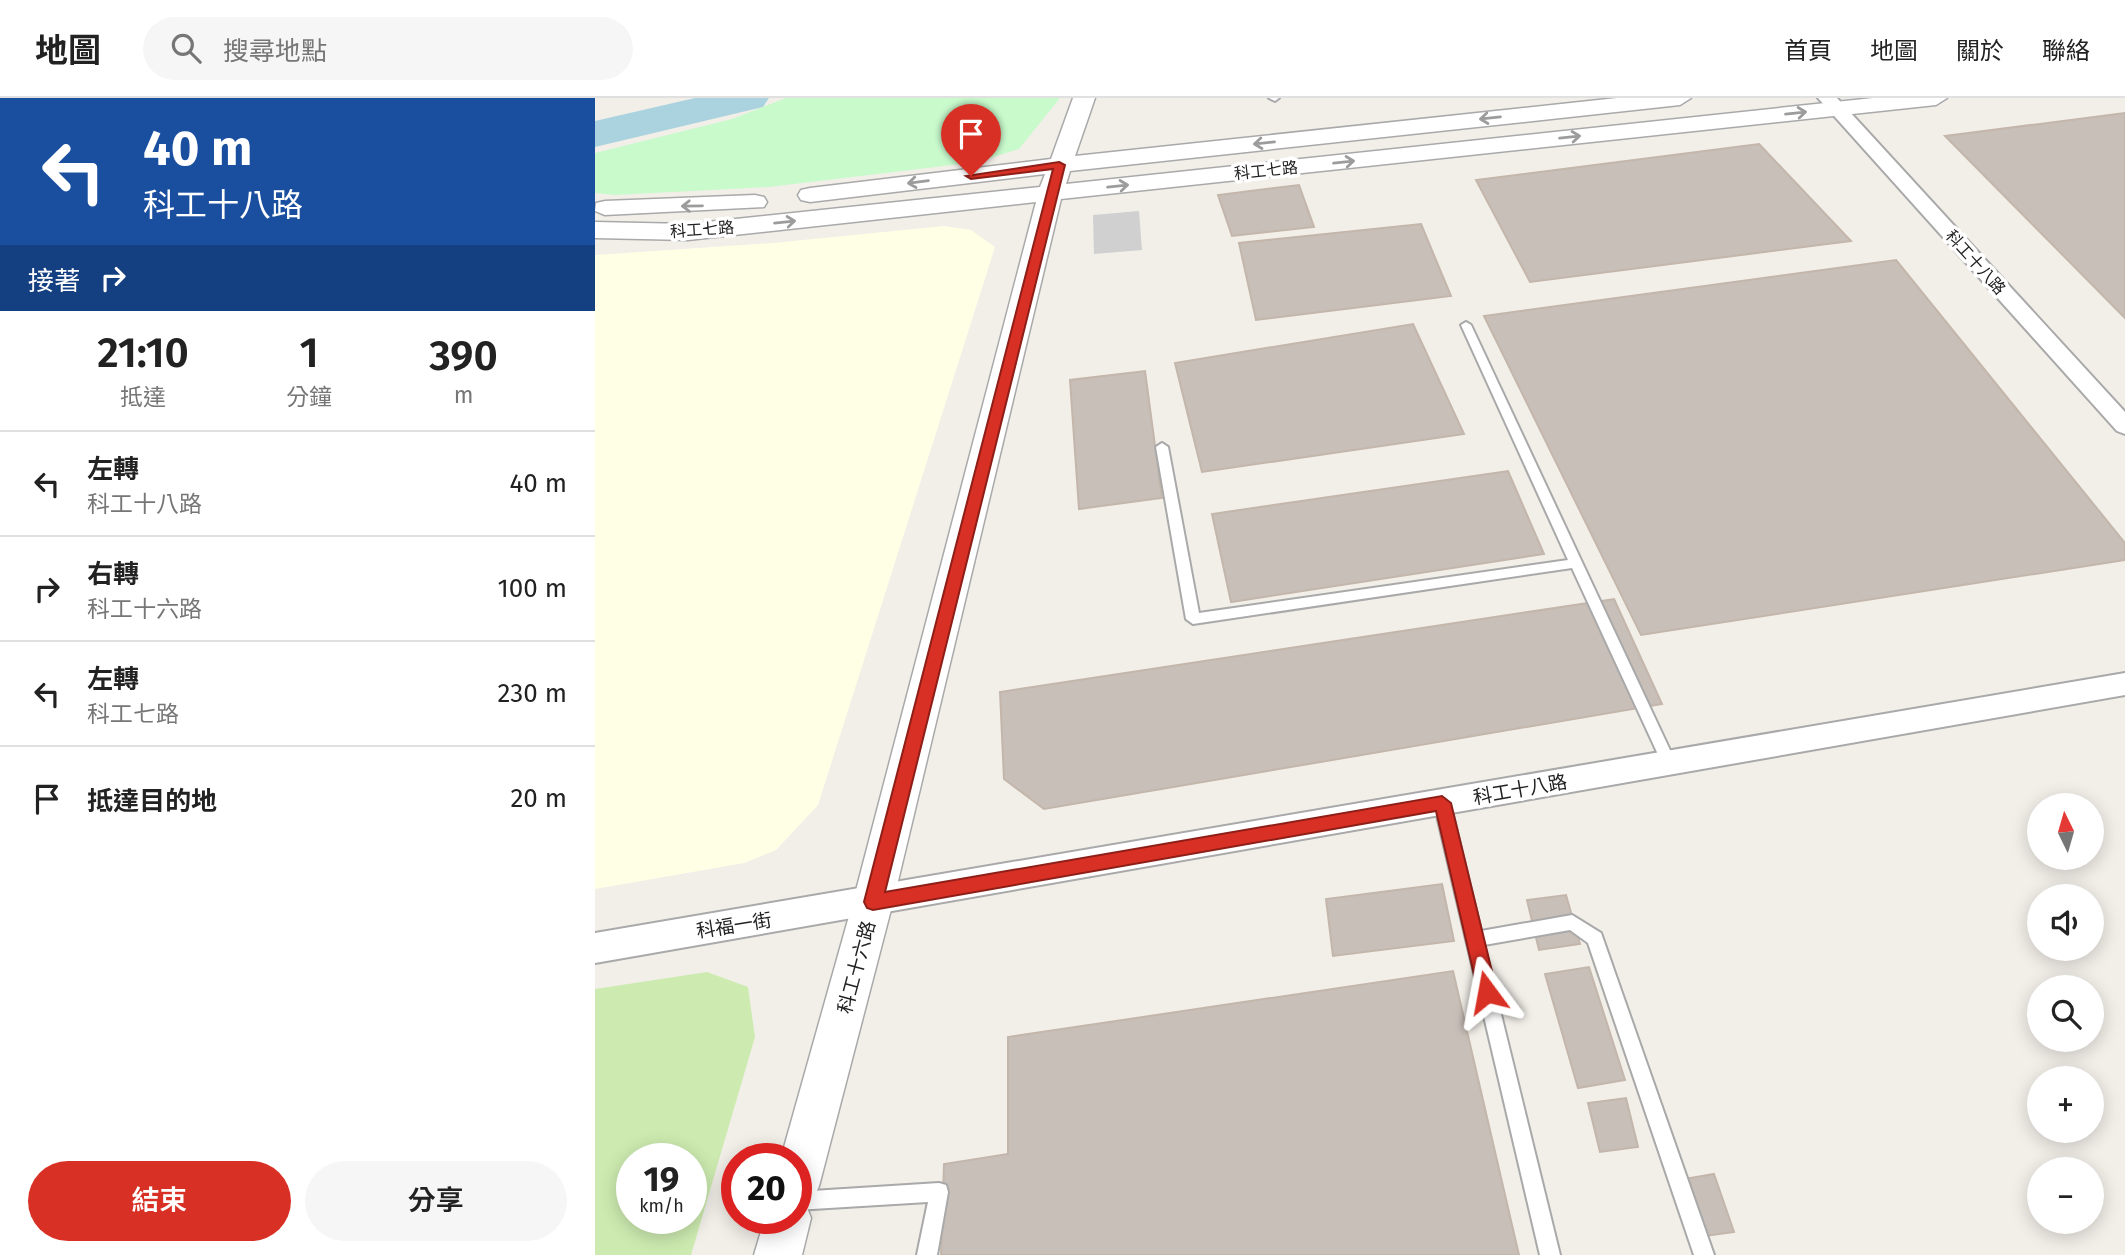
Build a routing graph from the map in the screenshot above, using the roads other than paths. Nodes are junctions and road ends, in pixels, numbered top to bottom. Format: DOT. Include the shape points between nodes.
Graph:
graph roads {
  1 [pos="1084,98"];
  2 [pos="1680,98"];
  3 [pos="1936,98"];
  4 [pos="1831,103"];
  5 [pos="1054,179"];
  6 [pos="595,208"];
  7 [pos="595,230"];
  8 [pos="1466,325"];
  9 [pos="2125,426"];
  10 [pos="1162,447"];
  11 [pos="1576,563"];
  12 [pos="2125,684"];
  13 [pos="1669,763"];
  14 [pos="1442,803"];
  15 [pos="873,902"];
  16 [pos="1475,939"];
  17 [pos="595,948"];
  18 [pos="808,1143"];
  19 [pos="812,1200"];
  20 [pos="784,1234"];
  21 [pos="778,1255"];
  22 [pos="927,1255"];
  23 [pos="1550,1255"];
  24 [pos="1704,1255"];
  1 -- 5 [label="street, 科工十六路"];
  2 -- 5 [label="street, 科工七路, one-way"];
  3 -- 4 [label="street, 科工七路"];
  5 -- 4 [label="street, 科工七路, one-way"];
  4 -- 9 [label="street, 科工十八路"];
  5 -- 6 [label="street, 科工七路, one-way" via="729,205"];
  7 -- 5 [label="street, 科工七路, one-way" via="688,232"];
  5 -- 15 [label="street, 科工十六路"];
  8 -- 11 [label="lane"];
  10 -- 11 [label="lane" via="1193,619"];
  11 -- 13 [label="lane"];
  12 -- 13 [label="street, 科工十八路"];
  13 -- 14 [label="street, 科工十八路"];
  14 -- 15 [label="street, 科工十八路"];
  14 -- 16 [label="lane"];
  15 -- 17 [label="street, 科福一街"];
  15 -- 18 [label="street, 科工十六路"];
  16 -- 23 [label="lane"];
  16 -- 24 [label="lane" via="1572,922 1595,938"];
  19 -- 22 [label="lane" via="939,1192"];
  20 -- 21 [label="street"];
}
